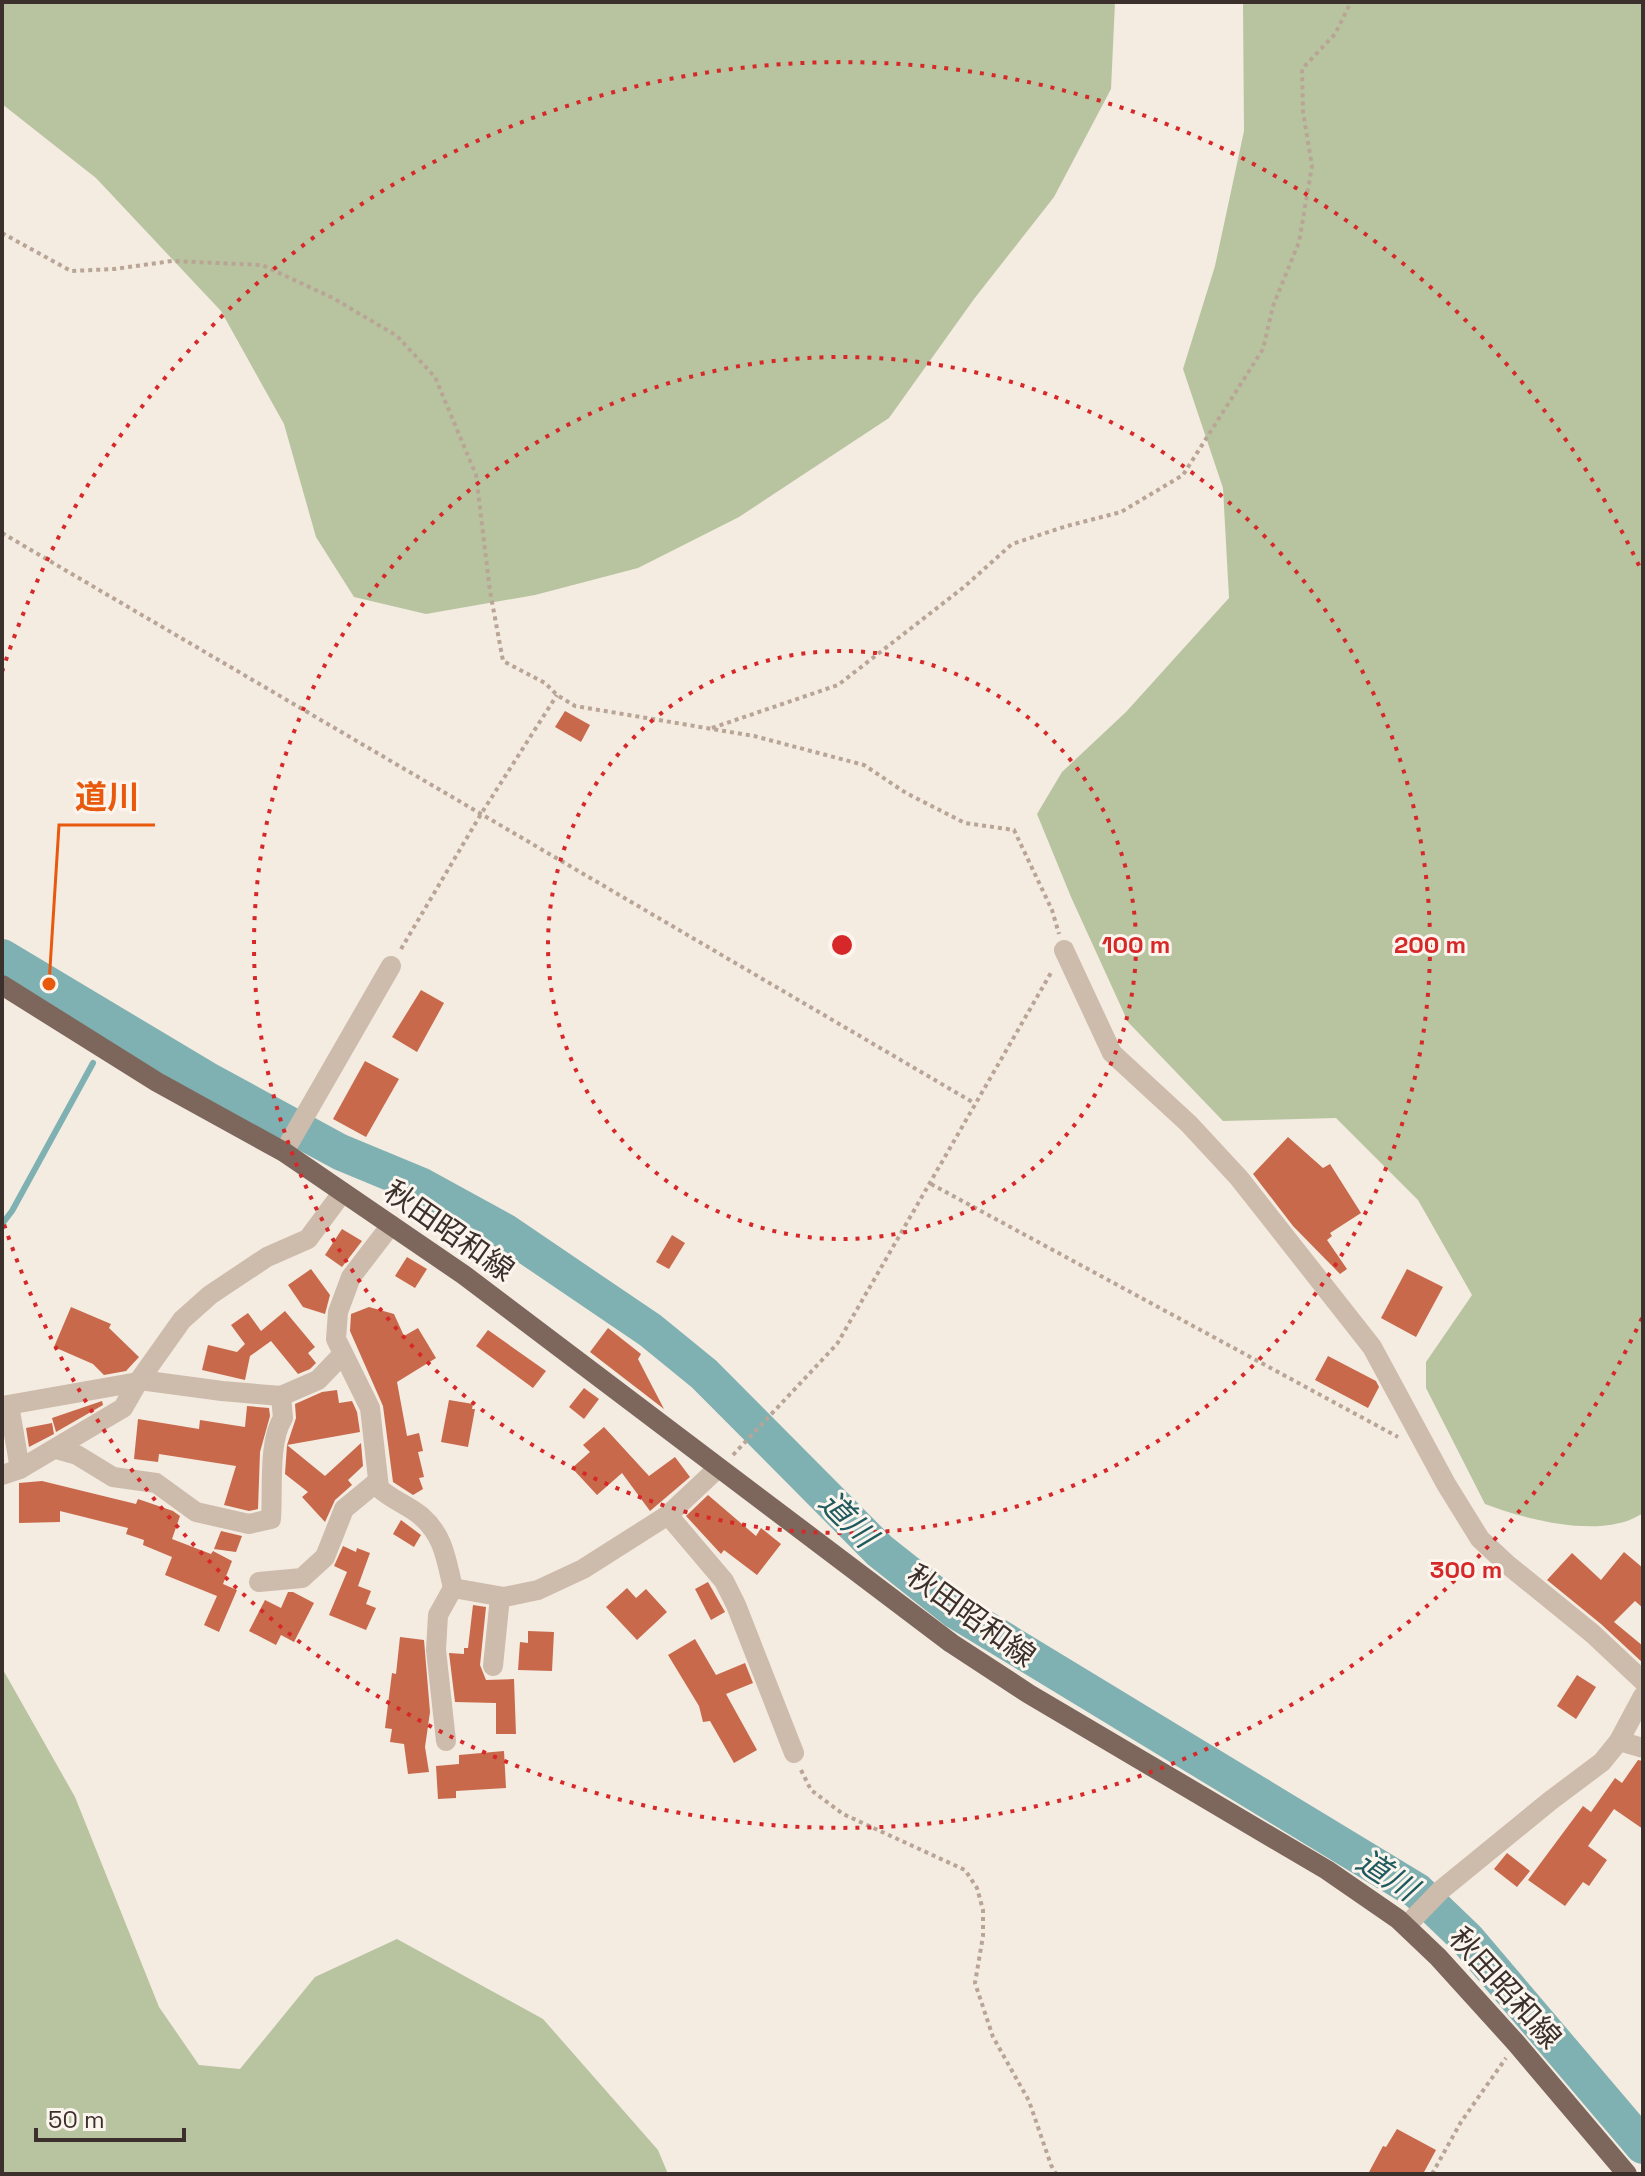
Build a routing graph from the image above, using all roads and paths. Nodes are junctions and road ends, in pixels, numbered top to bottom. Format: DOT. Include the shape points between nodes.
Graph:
graph roads {
  1 [pos="1351,2"];
  2 [pos="2,233"];
  3 [pos="2,533"];
  4 [pos="557,695"];
  5 [pos="710,729"];
  6 [pos="481,814"];
  7 [pos="1064,950"];
  8 [pos="391,966"];
  9 [pos="2,985"];
  10 [pos="974,1103"];
  11 [pos="284,1152"];
  12 [pos="930,1184"];
  13 [pos="342,1193"];
  14 [pos="391,1225"];
  15 [pos="342,1355"];
  16 [pos="139,1381"];
  17 [pos="281,1396"];
  18 [pos="5,1406"];
  19 [pos="1404,1440"];
  20 [pos="56,1449"];
  21 [pos="717,1469"];
  22 [pos="11,1472"];
  23 [pos="378,1481"];
  24 [pos="668,1515"];
  25 [pos="259,1582"];
  26 [pos="453,1588"];
  27 [pos="500,1597"];
  28 [pos="493,1666"];
  29 [pos="1643,1681"];
  30 [pos="1643,1696"];
  31 [pos="446,1741"];
  32 [pos="1619,1741"];
  33 [pos="1643,1748"];
  34 [pos="794,1753"];
  35 [pos="1413,1919"];
  36 [pos="1516,2043"];
  37 [pos="1056,2174"];
  38 [pos="1432,2174"];
  39 [pos="1627,2174"];
  1 -- 5 [label="path" via="1335,34 1302,69 1312,166 1299,242 1273,306 1263,349 1183,475 1121,512 1012,544 838,685"];
  2 -- 4 [label="path" via="71,271 172,261 262,265 397,336 435,377 476,475 503,661"];
  3 -- 6 [label="path"];
  4 -- 5 [label="path" via="597,712"];
  4 -- 6 [label="path"];
  5 -- 7 [label="path" via="864,765 965,823 1014,830 1052,910"];
  6 -- 8 [label="path"];
  6 -- 10 [label="path"];
  7 -- 10 [label="path"];
  7 -- 29 [label="street" via="1112,1053 1239,1178 1372,1347 1480,1539"];
  8 -- 11 [label="street"];
  9 -- 11 [label="main road, 秋田昭和線" via="157,1082"];
  10 -- 12 [label="path"];
  11 -- 13 [label="main road, 秋田昭和線"];
  12 -- 19 [label="path"];
  12 -- 21 [label="path" via="837,1344"];
  13 -- 14 [label="main road, 秋田昭和線"];
  13 -- 16 [label="street" via="308,1239 267,1257 182,1320"];
  14 -- 15 [label="street" via="351,1277 338,1312 336,1339"];
  14 -- 21 [label="main road, 秋田昭和線"];
  15 -- 17 [label="street" via="318,1380"];
  15 -- 23 [label="street" via="370,1408"];
  16 -- 17 [label="street"];
  16 -- 18 [label="street"];
  16 -- 20 [label="street" via="123,1408"];
  17 -- 20 [label="street" via="283,1418 273,1444 271,1519 249,1524 196,1512 156,1483 113,1477"];
  18 -- 22 [label="street"];
  20 -- 22 [label="street"];
  21 -- 24 [label="street"];
  21 -- 35 [label="main road, 秋田昭和線" via="990,1669"];
  23 -- 25 [label="street" via="344,1509 325,1557 302,1578"];
  23 -- 26 [label="street" via="391,1499 420,1514 441,1538"];
  24 -- 27 [label="street" via="583,1569 538,1590"];
  24 -- 34 [label="street" via="724,1581"];
  26 -- 27 [label="street"];
  26 -- 31 [label="street" via="438,1615 436,1650"];
  27 -- 28 [label="street"];
  30 -- 32 [label="street"];
  32 -- 33 [label="street"];
  32 -- 35 [label="street" via="1602,1762 1441,1890"];
  34 -- 37 [label="path" via="811,1790 843,1814 965,1870 977,1888 983,1936 975,1983 993,2037 1029,2101"];
  35 -- 36 [label="main road, 秋田昭和線"];
  36 -- 38 [label="path"];
  36 -- 39 [label="main road, 秋田昭和線"];
}
